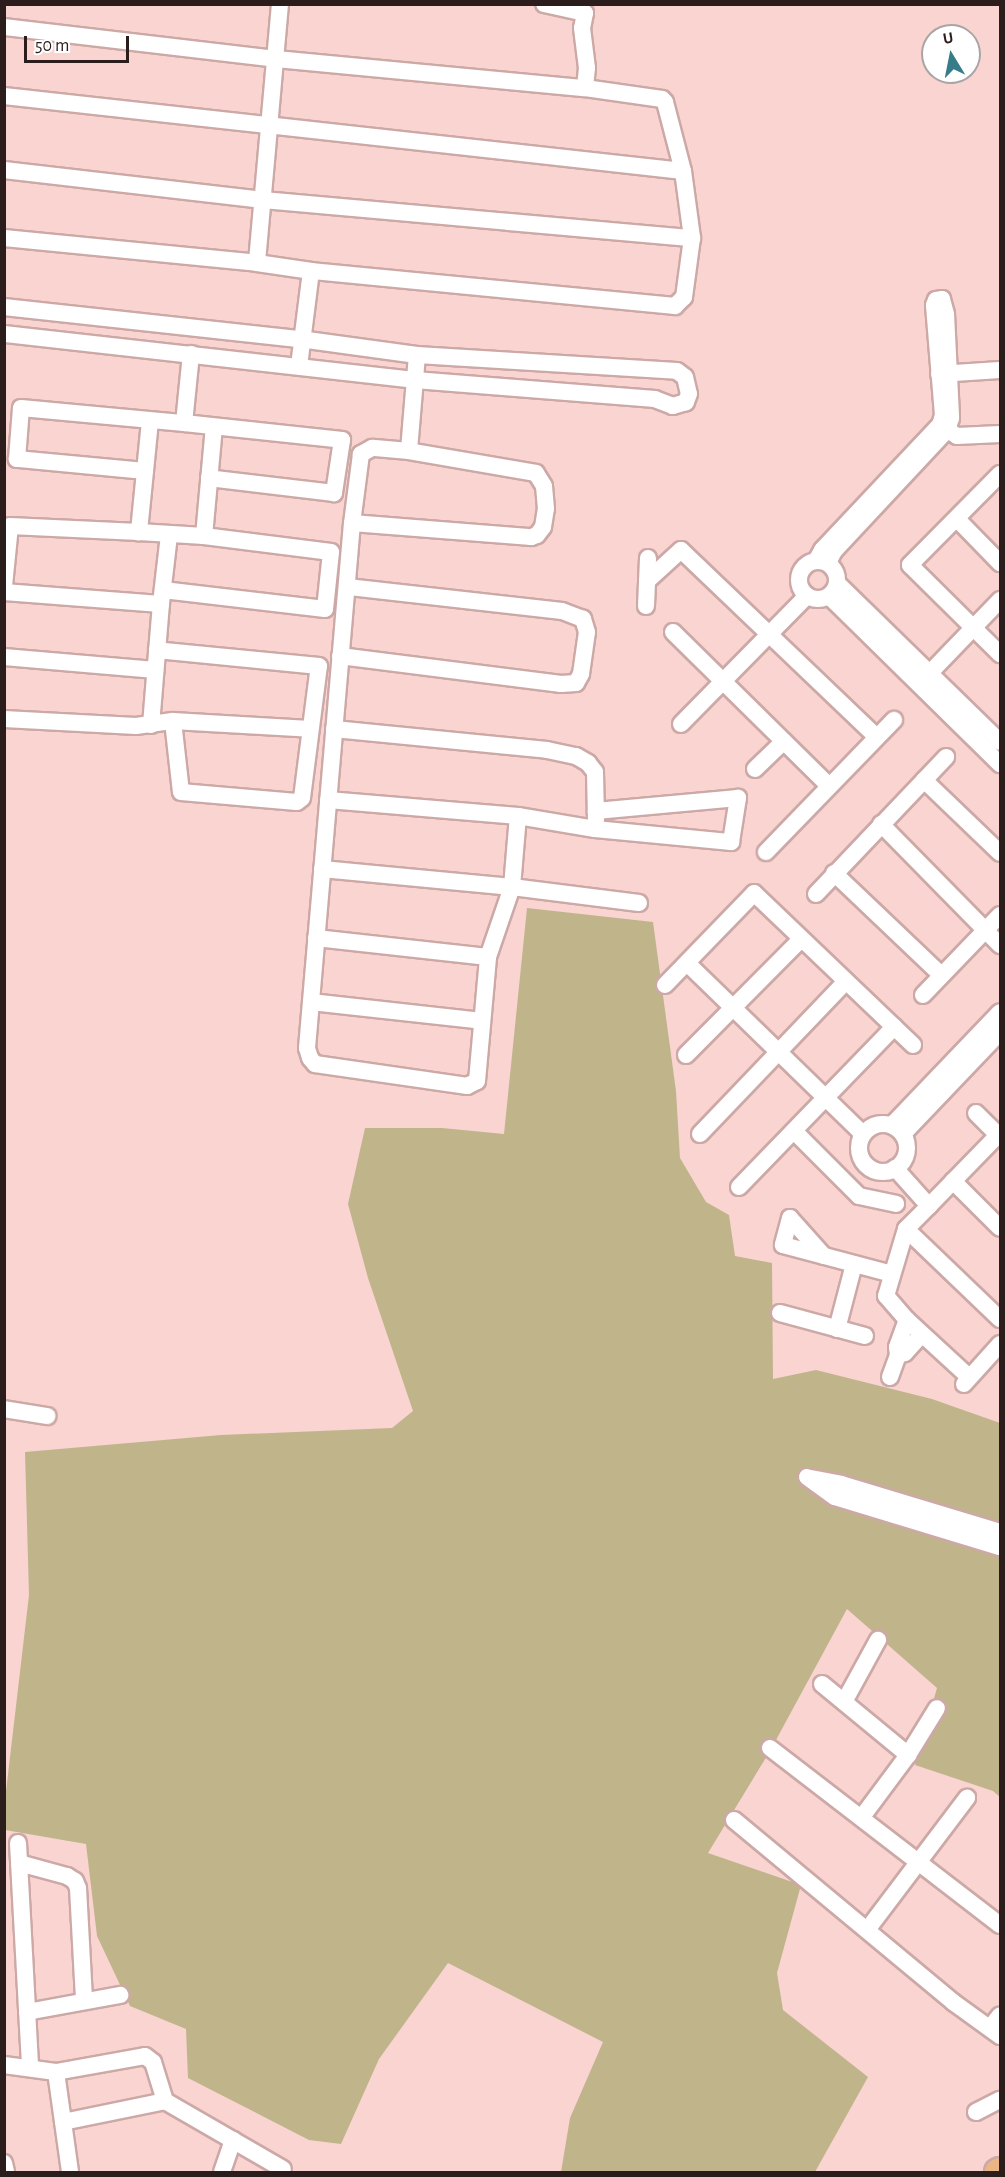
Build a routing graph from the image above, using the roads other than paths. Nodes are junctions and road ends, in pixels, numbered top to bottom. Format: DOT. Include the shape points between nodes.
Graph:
graph roads {
  1 [pos="280,4"];
  2 [pos="544,4"];
  3 [pos="4,27"];
  4 [pos="276,59"];
  5 [pos="585,88"];
  6 [pos="4,96"];
  7 [pos="270,127"];
  8 [pos="4,170"];
  9 [pos="683,171"];
  10 [pos="263,200"];
  11 [pos="4,237"];
  12 [pos="692,238"];
  13 [pos="257,262"];
  14 [pos="311,271"];
  15 [pos="4,307"];
  16 [pos="4,334"];
  17 [pos="300,339"];
  18 [pos="191,354"];
  19 [pos="417,355"];
  20 [pos="299,366"];
  21 [pos="1000,370"];
  22 [pos="415,380"];
  23 [pos="150,421"];
  24 [pos="184,423"];
  25 [pos="214,426"];
  26 [pos="944,427"];
  27 [pos="1000,434"];
  28 [pos="409,451"];
  29 [pos="145,471"];
  30 [pos="1000,474"];
  31 [pos="209,477"];
  32 [pos="957,519"];
  33 [pos="352,523"];
  34 [pos="139,532"];
  35 [pos="169,535"];
  36 [pos="204,536"];
  37 [pos="648,558"];
  38 [pos="822,562"];
  39 [pos="1000,563"];
  40 [pos="647,581"];
  41 [pos="4,586"];
  42 [pos="346,587"];
  43 [pos="833,590"];
  44 [pos="4,592"];
  45 [pos="807,596"];
  46 [pos="162,597"];
  47 [pos="1000,600"];
  48 [pos="646,606"];
  49 [pos="973,628"];
  50 [pos="673,632"];
  51 [pos="769,634"];
  52 [pos="157,650"];
  53 [pos="1000,654"];
  54 [pos="340,656"];
  55 [pos="4,657"];
  56 [pos="155,670"];
  57 [pos="924,678"];
  58 [pos="723,681"];
  59 [pos="4,719"];
  60 [pos="894,720"];
  61 [pos="173,721"];
  62 [pos="681,724"];
  63 [pos="151,725"];
  64 [pos="310,729"];
  65 [pos="334,729"];
  66 [pos="877,737"];
  67 [pos="784,741"];
  68 [pos="1000,742"];
  69 [pos="946,757"];
  70 [pos="1000,764"];
  71 [pos="755,769"];
  72 [pos="924,780"];
  73 [pos="829,786"];
  74 [pos="328,800"];
  75 [pos="596,811"];
  76 [pos="518,816"];
  77 [pos="881,824"];
  78 [pos="595,829"];
  79 [pos="766,852"];
  80 [pos="1000,853"];
  81 [pos="322,869"];
  82 [pos="834,873"];
  83 [pos="512,887"];
  84 [pos="816,894"];
  85 [pos="639,903"];
  86 [pos="1000,915"];
  87 [pos="986,930"];
  88 [pos="316,938"];
  89 [pos="801,939"];
  90 [pos="1000,945"];
  91 [pos="488,957"];
  92 [pos="687,963"];
  93 [pos="941,975"];
  94 [pos="846,981"];
  95 [pos="665,985"];
  96 [pos="923,995"];
  97 [pos="311,1002"];
  98 [pos="733,1008"];
  99 [pos="1000,1012"];
  100 [pos="482,1021"];
  101 [pos="894,1027"];
  102 [pos="1000,1032"];
  103 [pos="914,1045"];
  104 [pos="778,1052"];
  105 [pos="686,1056"];
  106 [pos="826,1098"];
  107 [pos="976,1113"];
  108 [pos="898,1130"];
  109 [pos="794,1131"];
  110 [pos="700,1134"];
  111 [pos="863,1134"];
  112 [pos="999,1136"];
  113 [pos="895,1168"];
  114 [pos="953,1181"];
  115 [pos="739,1186"];
  116 [pos="896,1204"];
  117 [pos="929,1206"];
  118 [pos="1000,1228"];
  119 [pos="906,1229"];
  120 [pos="824,1256"];
  121 [pos="854,1264"];
  122 [pos="892,1274"];
  123 [pos="780,1313"];
  124 [pos="1000,1319"];
  125 [pos="907,1320"];
  126 [pos="837,1329"];
  127 [pos="922,1334"];
  128 [pos="865,1336"];
  129 [pos="1000,1344"];
  130 [pos="898,1355"];
  131 [pos="890,1377"];
  132 [pos="4,1409"];
  133 [pos="47,1416"];
  134 [pos="1000,1532"];
  135 [pos="1000,1547"];
  136 [pos="878,1640"];
  137 [pos="822,1684"];
  138 [pos="844,1702"];
  139 [pos="937,1708"];
  140 [pos="770,1748"];
  141 [pos="908,1755"];
  142 [pos="967,1798"];
  143 [pos="862,1817"];
  144 [pos="734,1820"];
  145 [pos="18,1843"];
  146 [pos="19,1863"];
  147 [pos="919,1863"];
  148 [pos="1000,1925"];
  149 [pos="867,1930"];
  150 [pos="120,1995"];
  151 [pos="84,2000"];
  152 [pos="27,2012"];
  153 [pos="997,2026"];
  154 [pos="4,2065"];
  155 [pos="30,2068"];
  156 [pos="56,2072"];
  157 [pos="1000,2100"];
  158 [pos="165,2101"];
  159 [pos="976,2112"];
  160 [pos="63,2122"];
  161 [pos="233,2140"];
  162 [pos="4,2163"];
  163 [pos="283,2169"];
  164 [pos="6,2172"];
  165 [pos="70,2172"];
  166 [pos="222,2172"];
  1 -- 4 [label="street"];
  2 -- 5 [label="street" via="585,13"];
  3 -- 4 [label="street"];
  4 -- 5 [label="street"];
  4 -- 7 [label="street"];
  5 -- 9 [label="street" via="662,99"];
  6 -- 7 [label="street"];
  7 -- 9 [label="street"];
  7 -- 10 [label="street"];
  8 -- 10 [label="street"];
  9 -- 12 [label="street"];
  10 -- 12 [label="street"];
  10 -- 13 [label="street"];
  11 -- 13 [label="street"];
  12 -- 14 [label="street" via="684,297 675,306"];
  13 -- 14 [label="street"];
  14 -- 17 [label="street"];
  15 -- 17 [label="street"];
  16 -- 18 [label="street"];
  17 -- 19 [label="street"];
  17 -- 20 [label="street"];
  18 -- 20 [label="street"];
  18 -- 24 [label="street"];
  19 -- 22 [label="street"];
  19 -- 22 [label="street" via="677,371 685,377 689,394 686,402 673,406 655,399"];
  20 -- 22 [label="street"];
  21 -- 26 [label="street" via="943,375"];
  22 -- 28 [label="street"];
  23 -- 24 [label="street"];
  23 -- 29 [label="street"];
  23 -- 29 [label="street" via="21,408 17,459"];
  24 -- 25 [label="street"];
  25 -- 31 [label="street"];
  25 -- 31 [label="street" via="342,440 334,493"];
  26 -- 27 [label="street" via="957,436"];
  26 -- 38 [label="street" via="822,550"];
  28 -- 33 [label="street" via="372,448 361,454"];
  28 -- 33 [label="street" via="536,473 544,486 543,526 531,537"];
  29 -- 34 [label="street"];
  30 -- 32 [label="street"];
  31 -- 36 [label="street"];
  32 -- 39 [label="street"];
  32 -- 49 [label="street" via="910,565"];
  33 -- 42 [label="street"];
  34 -- 35 [label="street"];
  34 -- 41 [label="street" via="10,526"];
  35 -- 36 [label="street"];
  35 -- 46 [label="street"];
  36 -- 46 [label="street" via="331,552 326,609"];
  37 -- 40 [label="street"];
  38 -- 43 [label="street" via="837,576"];
  38 -- 45 [label="street" via="802,568 801,591"];
  40 -- 48 [label="street"];
  40 -- 51 [label="street" via="681,550"];
  42 -- 54 [label="street"];
  42 -- 54 [label="street" via="562,612 583,619 587,632 576,683"];
  43 -- 45 [label="street" via="822,600"];
  43 -- 57 [label="street"];
  44 -- 46 [label="street"];
  45 -- 51 [label="street"];
  46 -- 52 [label="street"];
  47 -- 49 [label="street"];
  49 -- 53 [label="street"];
  49 -- 57 [label="street"];
  50 -- 58 [label="street"];
  51 -- 58 [label="street"];
  51 -- 66 [label="street"];
  52 -- 56 [label="street"];
  52 -- 64 [label="street" via="319,666"];
  54 -- 65 [label="street"];
  55 -- 56 [label="street"];
  56 -- 63 [label="street"];
  57 -- 68 [label="street"];
  57 -- 70 [label="street"];
  58 -- 62 [label="street"];
  58 -- 67 [label="street"];
  59 -- 63 [label="street"];
  60 -- 66 [label="street"];
  61 -- 63 [label="street"];
  61 -- 64 [label="street"];
  61 -- 64 [label="street" via="181,792 297,802 302,798"];
  65 -- 74 [label="street"];
  65 -- 75 [label="street" via="576,756 595,772"];
  66 -- 73 [label="street"];
  67 -- 71 [label="street"];
  67 -- 73 [label="street"];
  69 -- 72 [label="street"];
  72 -- 77 [label="street"];
  72 -- 80 [label="street"];
  73 -- 79 [label="street"];
  74 -- 76 [label="street"];
  74 -- 81 [label="street"];
  75 -- 78 [label="street"];
  75 -- 78 [label="street" via="738,798 731,842"];
  76 -- 78 [label="street"];
  76 -- 83 [label="street"];
  77 -- 82 [label="street"];
  77 -- 87 [label="street"];
  81 -- 83 [label="street"];
  81 -- 88 [label="street"];
  82 -- 84 [label="street"];
  82 -- 93 [label="street"];
  83 -- 85 [label="street"];
  83 -- 91 [label="street"];
  86 -- 87 [label="street"];
  87 -- 90 [label="street"];
  87 -- 93 [label="street"];
  88 -- 91 [label="street"];
  88 -- 97 [label="street"];
  89 -- 92 [label="street" via="754,893"];
  89 -- 94 [label="street"];
  89 -- 98 [label="street"];
  91 -- 100 [label="street"];
  92 -- 95 [label="street"];
  92 -- 98 [label="street"];
  93 -- 96 [label="street"];
  94 -- 101 [label="street"];
  94 -- 104 [label="street"];
  97 -- 100 [label="street"];
  97 -- 100 [label="street" via="307,1048 315,1064 467,1086 477,1082"];
  98 -- 104 [label="street"];
  98 -- 105 [label="street"];
  99 -- 108 [label="street"];
  101 -- 103 [label="street"];
  101 -- 106 [label="street"];
  102 -- 108 [label="street"];
  104 -- 106 [label="street"];
  104 -- 110 [label="street"];
  106 -- 109 [label="street"];
  106 -- 111 [label="street"];
  107 -- 112 [label="street"];
  108 -- 111 [label="street" via="881,1123"];
  108 -- 113 [label="street" via="906,1153"];
  109 -- 115 [label="street"];
  109 -- 116 [label="street" via="859,1196"];
  111 -- 113 [label="street" via="859,1155 865,1164 885,1172"];
  112 -- 114 [label="street"];
  113 -- 117 [label="street"];
  114 -- 117 [label="street"];
  114 -- 118 [label="street"];
  117 -- 119 [label="street"];
  119 -- 122 [label="street"];
  119 -- 124 [label="street"];
  120 -- 121 [label="street"];
  121 -- 122 [label="street"];
  121 -- 126 [label="street"];
  122 -- 125 [label="street" via="886,1296"];
  123 -- 126 [label="street"];
  125 -- 127 [label="street"];
  125 -- 130 [label="street"];
  126 -- 128 [label="street"];
  127 -- 129 [label="street" via="966,1380"];
  127 -- 130 [label="street" via="905,1353"];
  130 -- 131 [label="street"];
  132 -- 133 [label="street"];
  134 -- 135 [label="street" via="807,1477 835,1497"];
  136 -- 138 [label="street"];
  137 -- 138 [label="street"];
  138 -- 141 [label="street"];
  139 -- 141 [label="street"];
  140 -- 143 [label="street"];
  141 -- 143 [label="street"];
  142 -- 147 [label="street"];
  143 -- 147 [label="street"];
  144 -- 149 [label="street"];
  145 -- 146 [label="street"];
  146 -- 151 [label="street" via="75,1881"];
  146 -- 152 [label="street"];
  147 -- 148 [label="street"];
  147 -- 149 [label="street"];
  149 -- 153 [label="street" via="953,2002"];
  150 -- 151 [label="street"];
  151 -- 152 [label="street"];
  152 -- 155 [label="street"];
  154 -- 155 [label="street"];
  155 -- 156 [label="street"];
  156 -- 158 [label="street" via="145,2056 153,2062"];
  156 -- 160 [label="street"];
  157 -- 159 [label="street"];
  158 -- 160 [label="street"];
  158 -- 161 [label="street"];
  160 -- 165 [label="street"];
  161 -- 163 [label="street"];
  161 -- 166 [label="street"];
  162 -- 164 [label="street"];
}
